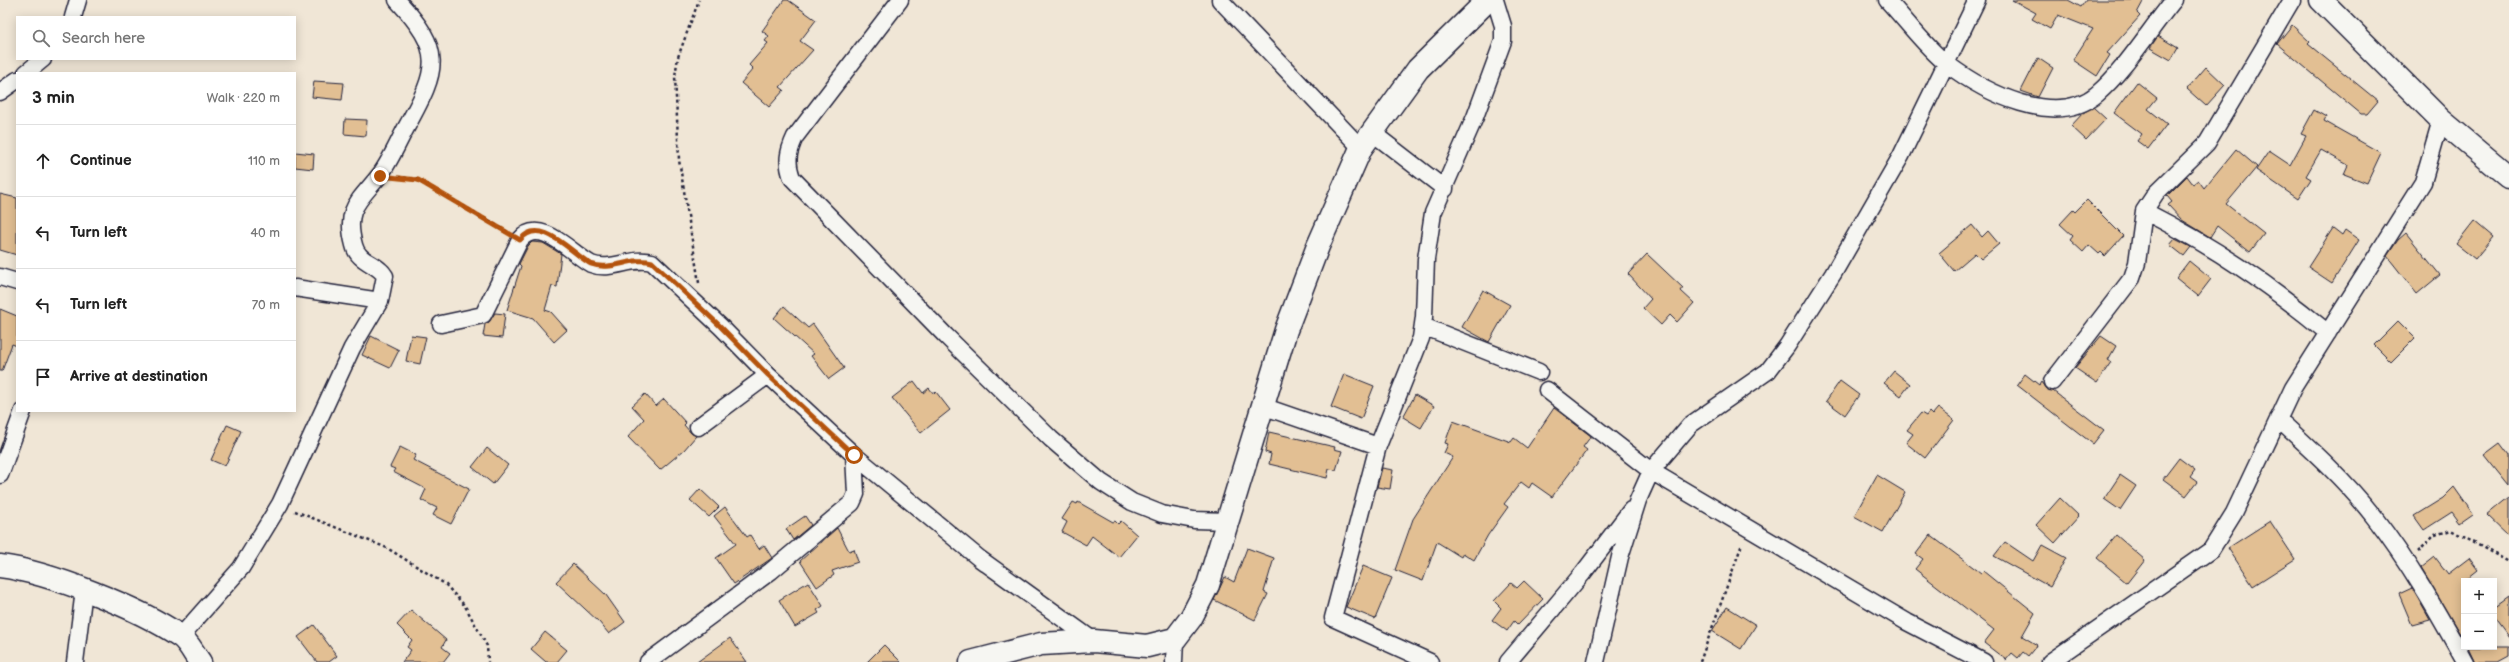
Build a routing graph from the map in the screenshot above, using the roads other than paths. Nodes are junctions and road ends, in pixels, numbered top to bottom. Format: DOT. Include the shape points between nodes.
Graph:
graph roads {
  1 [pos="78,0"];
  2 [pos="397,0"];
  3 [pos="900,0"];
  4 [pos="1220,0"];
  5 [pos="1488,0"];
  6 [pos="1495,0"];
  7 [pos="1887,0"];
  8 [pos="1977,0"];
  9 [pos="2174,0"];
  10 [pos="2292,0"];
  11 [pos="2321,0"];
  12 [pos="73,16"];
  13 [pos="42,60"];
  14 [pos="1947,64"];
  15 [pos="27,72"];
  16 [pos="16,81"];
  17 [pos="0,92"];
  18 [pos="2441,120"];
  19 [pos="1368,141"];
  20 [pos="2509,177"];
  21 [pos="1445,189"];
  22 [pos="2144,211"];
  23 [pos="0,277"];
  24 [pos="16,282"];
  25 [pos="296,288"];
  26 [pos="380,301"];
  27 [pos="441,324"];
  28 [pos="1423,326"];
  29 [pos="2328,333"];
  30 [pos="1540,372"];
  31 [pos="768,375"];
  32 [pos="2052,382"];
  33 [pos="1547,390"];
  34 [pos="1262,406"];
  35 [pos="23,412"];
  36 [pos="2278,419"];
  37 [pos="698,427"];
  38 [pos="1378,446"];
  39 [pos="854,455"];
  40 [pos="1651,471"];
  41 [pos="0,475"];
  42 [pos="1638,500"];
  43 [pos="1228,520"];
  44 [pos="0,566"];
  45 [pos="84,590"];
  46 [pos="181,636"];
  47 [pos="1174,639"];
  48 [pos="1094,641"];
  49 [pos="75,662"];
  50 [pos="200,662"];
  51 [pos="648,662"];
  52 [pos="971,662"];
  53 [pos="1174,662"];
  54 [pos="1430,662"];
  55 [pos="1508,662"];
  56 [pos="1596,662"];
  57 [pos="1984,662"];
  58 [pos="2050,662"];
  59 [pos="2466,662"];
  1 -- 12 [label="street"];
  2 -- 26 [label="street" via="418,23 429,45 432,67 427,89 380,176 362,194 353,210 351,230 355,250 365,262 385,276"];
  3 -- 43 [label="street" via="795,137 788,156 792,178 957,347 1051,439 1101,482 1132,502 1162,514 1194,520"];
  4 -- 19 [label="street"];
  5 -- 19 [label="street" via="1418,69"];
  6 -- 21 [label="street" via="1503,26 1503,41"];
  7 -- 14 [label="street"];
  8 -- 14 [label="street"];
  9 -- 14 [label="street" via="2117,73 2096,94 2076,103 2049,108 2025,106 1983,86"];
  10 -- 22 [label="street" via="2207,143 2156,193"];
  11 -- 18 [label="street"];
  13 -- 15 [label="street"];
  14 -- 40 [label="street" via="1897,162 1833,274 1787,346 1768,371 1690,425"];
  16 -- 17 [label="street"];
  18 -- 20 [label="street"];
  18 -- 29 [label="street" via="2420,189"];
  19 -- 21 [label="street"];
  19 -- 34 [label="street" via="1318,246 1291,316"];
  21 -- 28 [label="street" via="1433,214 1428,239"];
  22 -- 29 [label="street" via="2231,260 2276,290"];
  22 -- 32 [label="street" via="2138,263 2132,278"];
  23 -- 24 [label="street"];
  25 -- 26 [label="street"];
  26 -- 46 [label="street" via="352,348 280,504 241,568"];
  27 -- 31 [label="street" via="483,315 520,240 528,234 545,234 591,264 600,266 639,260 652,262"];
  28 -- 30 [label="street"];
  28 -- 38 [label="street" via="1421,338"];
  29 -- 36 [label="street" via="2293,388"];
  31 -- 37 [label="street"];
  31 -- 39 [label="street"];
  33 -- 40 [label="street"];
  34 -- 38 [label="street"];
  34 -- 43 [label="street"];
  35 -- 41 [label="street"];
  36 -- 58 [label="street" via="2234,513 2211,550"];
  36 -- 59 [label="street" via="2318,455 2374,517 2430,599"];
  38 -- 54 [label="street" via="1333,618"];
  39 -- 48 [label="street" via="980,559"];
  39 -- 51 [label="street" via="856,494 852,503 771,571"];
  40 -- 42 [label="street"];
  40 -- 57 [label="street" via="1907,622"];
  42 -- 55 [label="street" via="1583,573"];
  42 -- 56 [label="street" via="1620,557"];
  43 -- 47 [label="street" via="1208,585 1191,618"];
  44 -- 45 [label="street" via="22,569"];
  45 -- 46 [label="street" via="134,611"];
  45 -- 49 [label="street"];
  46 -- 50 [label="street"];
  47 -- 48 [label="street" via="1147,646"];
  47 -- 53 [label="street"];
  48 -- 52 [label="street" via="1040,644"];
}
